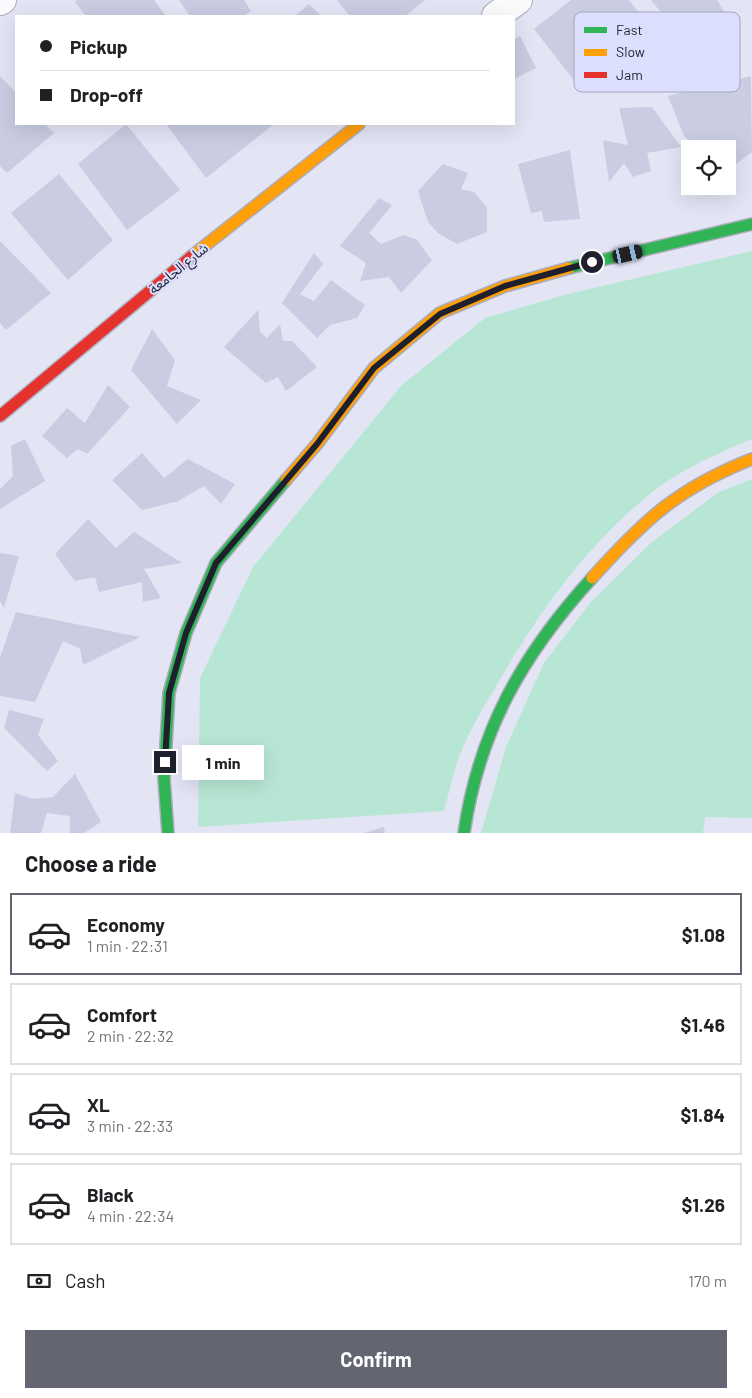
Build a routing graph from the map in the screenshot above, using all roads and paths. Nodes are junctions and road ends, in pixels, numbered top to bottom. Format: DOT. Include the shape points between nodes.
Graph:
graph roads {
  1 [pos="518,0"];
  2 [pos="497,15"];
  3 [pos="358,125"];
  4 [pos="752,224"];
  5 [pos="0,416"];
  6 [pos="752,459"];
  7 [pos="168,833"];
  8 [pos="464,833"];
  1 -- 2 [label="street"];
  3 -- 5 [label="street, شارع الجامعة" via="150,289"];
  4 -- 7 [label="street" via="505,286 440,314 374,368 317,444 216,563 186,633 169,693 164,779"];
  6 -- 8 [label="street" via="719,472 676,496 632,535 575,594 534,648 501,708 478,758 466,801"];
}
